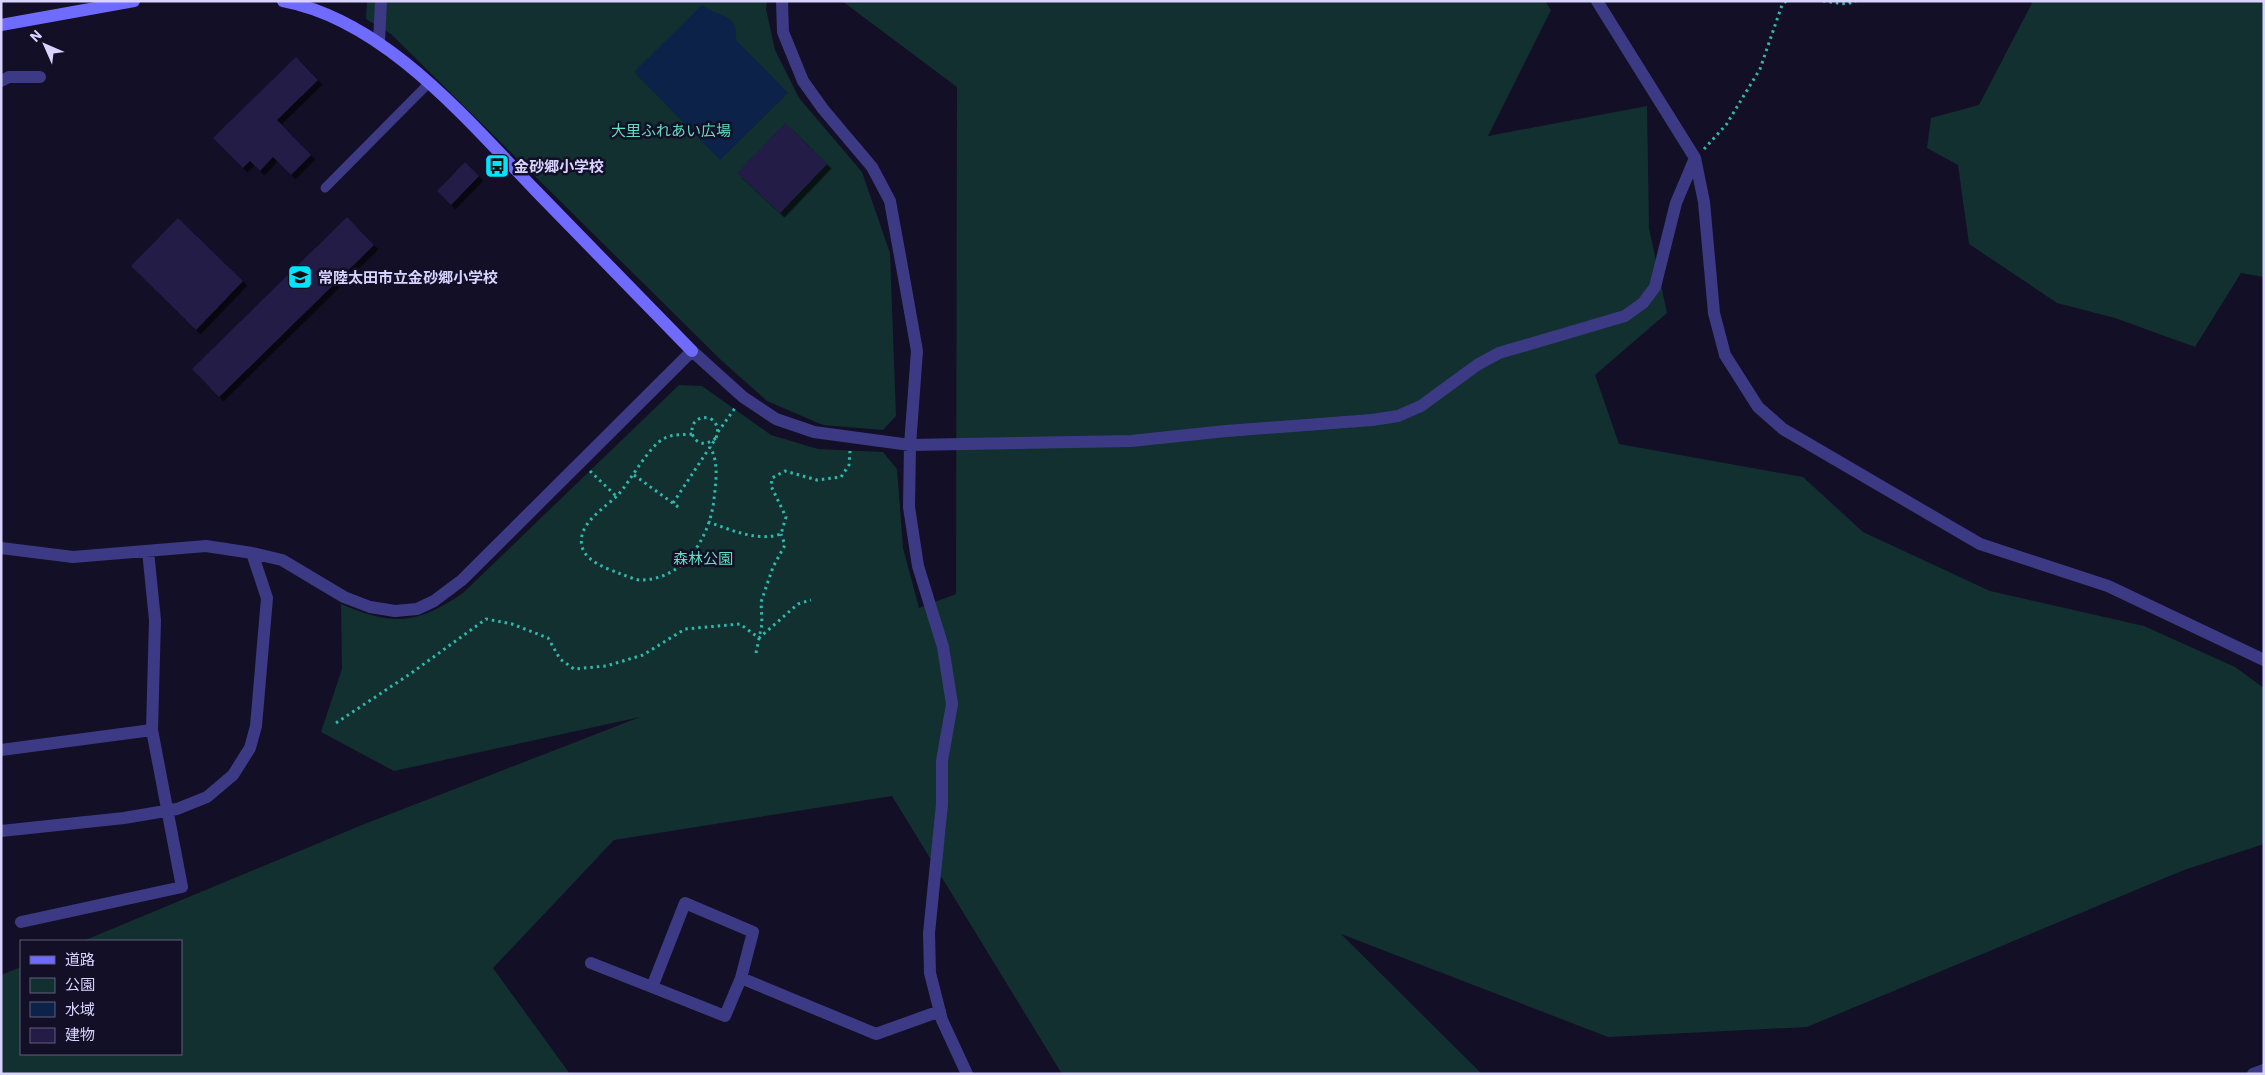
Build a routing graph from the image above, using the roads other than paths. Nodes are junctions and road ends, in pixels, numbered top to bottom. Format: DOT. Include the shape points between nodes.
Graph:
graph roads {
  1 [pos="134,1"];
  2 [pos="283,1"];
  3 [pos="381,1"];
  4 [pos="782,1"];
  5 [pos="1596,1"];
  6 [pos="1,25"];
  7 [pos="379,42"];
  8 [pos="40,77"];
  9 [pos="1,81"];
  10 [pos="429,83"];
  11 [pos="1695,158"];
  12 [pos="325,188"];
  13 [pos="692,351"];
  14 [pos="910,445"];
  15 [pos="1,548"];
  16 [pos="148,551"];
  17 [pos="252,553"];
  18 [pos="2264,660"];
  19 [pos="152,730"];
  20 [pos="1,750"];
  21 [pos="167,811"];
  22 [pos="1,832"];
  23 [pos="21,922"];
  24 [pos="591,963"];
  25 [pos="741,978"];
  26 [pos="652,987"];
  27 [pos="940,1011"];
  28 [pos="2264,1070"];
  29 [pos="967,1074"];
  30 [pos="2253,1074"];
  1 -- 6 [label="street"];
  2 -- 7 [label="street" via="321,13"];
  3 -- 7 [label="street"];
  4 -- 14 [label="street" via="783,32 803,80 872,167 890,201 917,351"];
  5 -- 11 [label="street"];
  7 -- 10 [label="street"];
  8 -- 9 [label="street" via="9,77"];
  10 -- 12 [label="lane"];
  10 -- 13 [label="street"];
  11 -- 14 [label="street" via="1676,203 1655,287 1643,303 1625,316 1499,353 1421,406 1398,416 1131,441"];
  11 -- 18 [label="street" via="1704,202 1714,313 1725,355 1758,407 1783,430 1980,544 2108,586"];
  13 -- 14 [label="street" via="743,396 776,419 814,432"];
  13 -- 17 [label="street" via="462,580 417,609 395,611 370,607 344,596 282,560"];
  14 -- 27 [label="street" via="909,507 918,566 943,647 952,704 942,762 942,804 929,933 930,973"];
  15 -- 16 [label="street" via="73,557"];
  16 -- 17 [label="street" via="206,546"];
  16 -- 19 [label="street" via="155,620"];
  17 -- 21 [label="street" via="267,598 256,726 250,748 233,775 207,797"];
  19 -- 20 [label="street"];
  19 -- 21 [label="street"];
  21 -- 22 [label="street"];
  21 -- 23 [label="street" via="182,887"];
  24 -- 26 [label="street"];
  25 -- 26 [label="street" via="725,1016"];
  25 -- 26 [label="street" via="753,932 685,903"];
  25 -- 27 [label="street" via="876,1034"];
  27 -- 29 [label="street"];
  28 -- 30 [label="street"];
}
